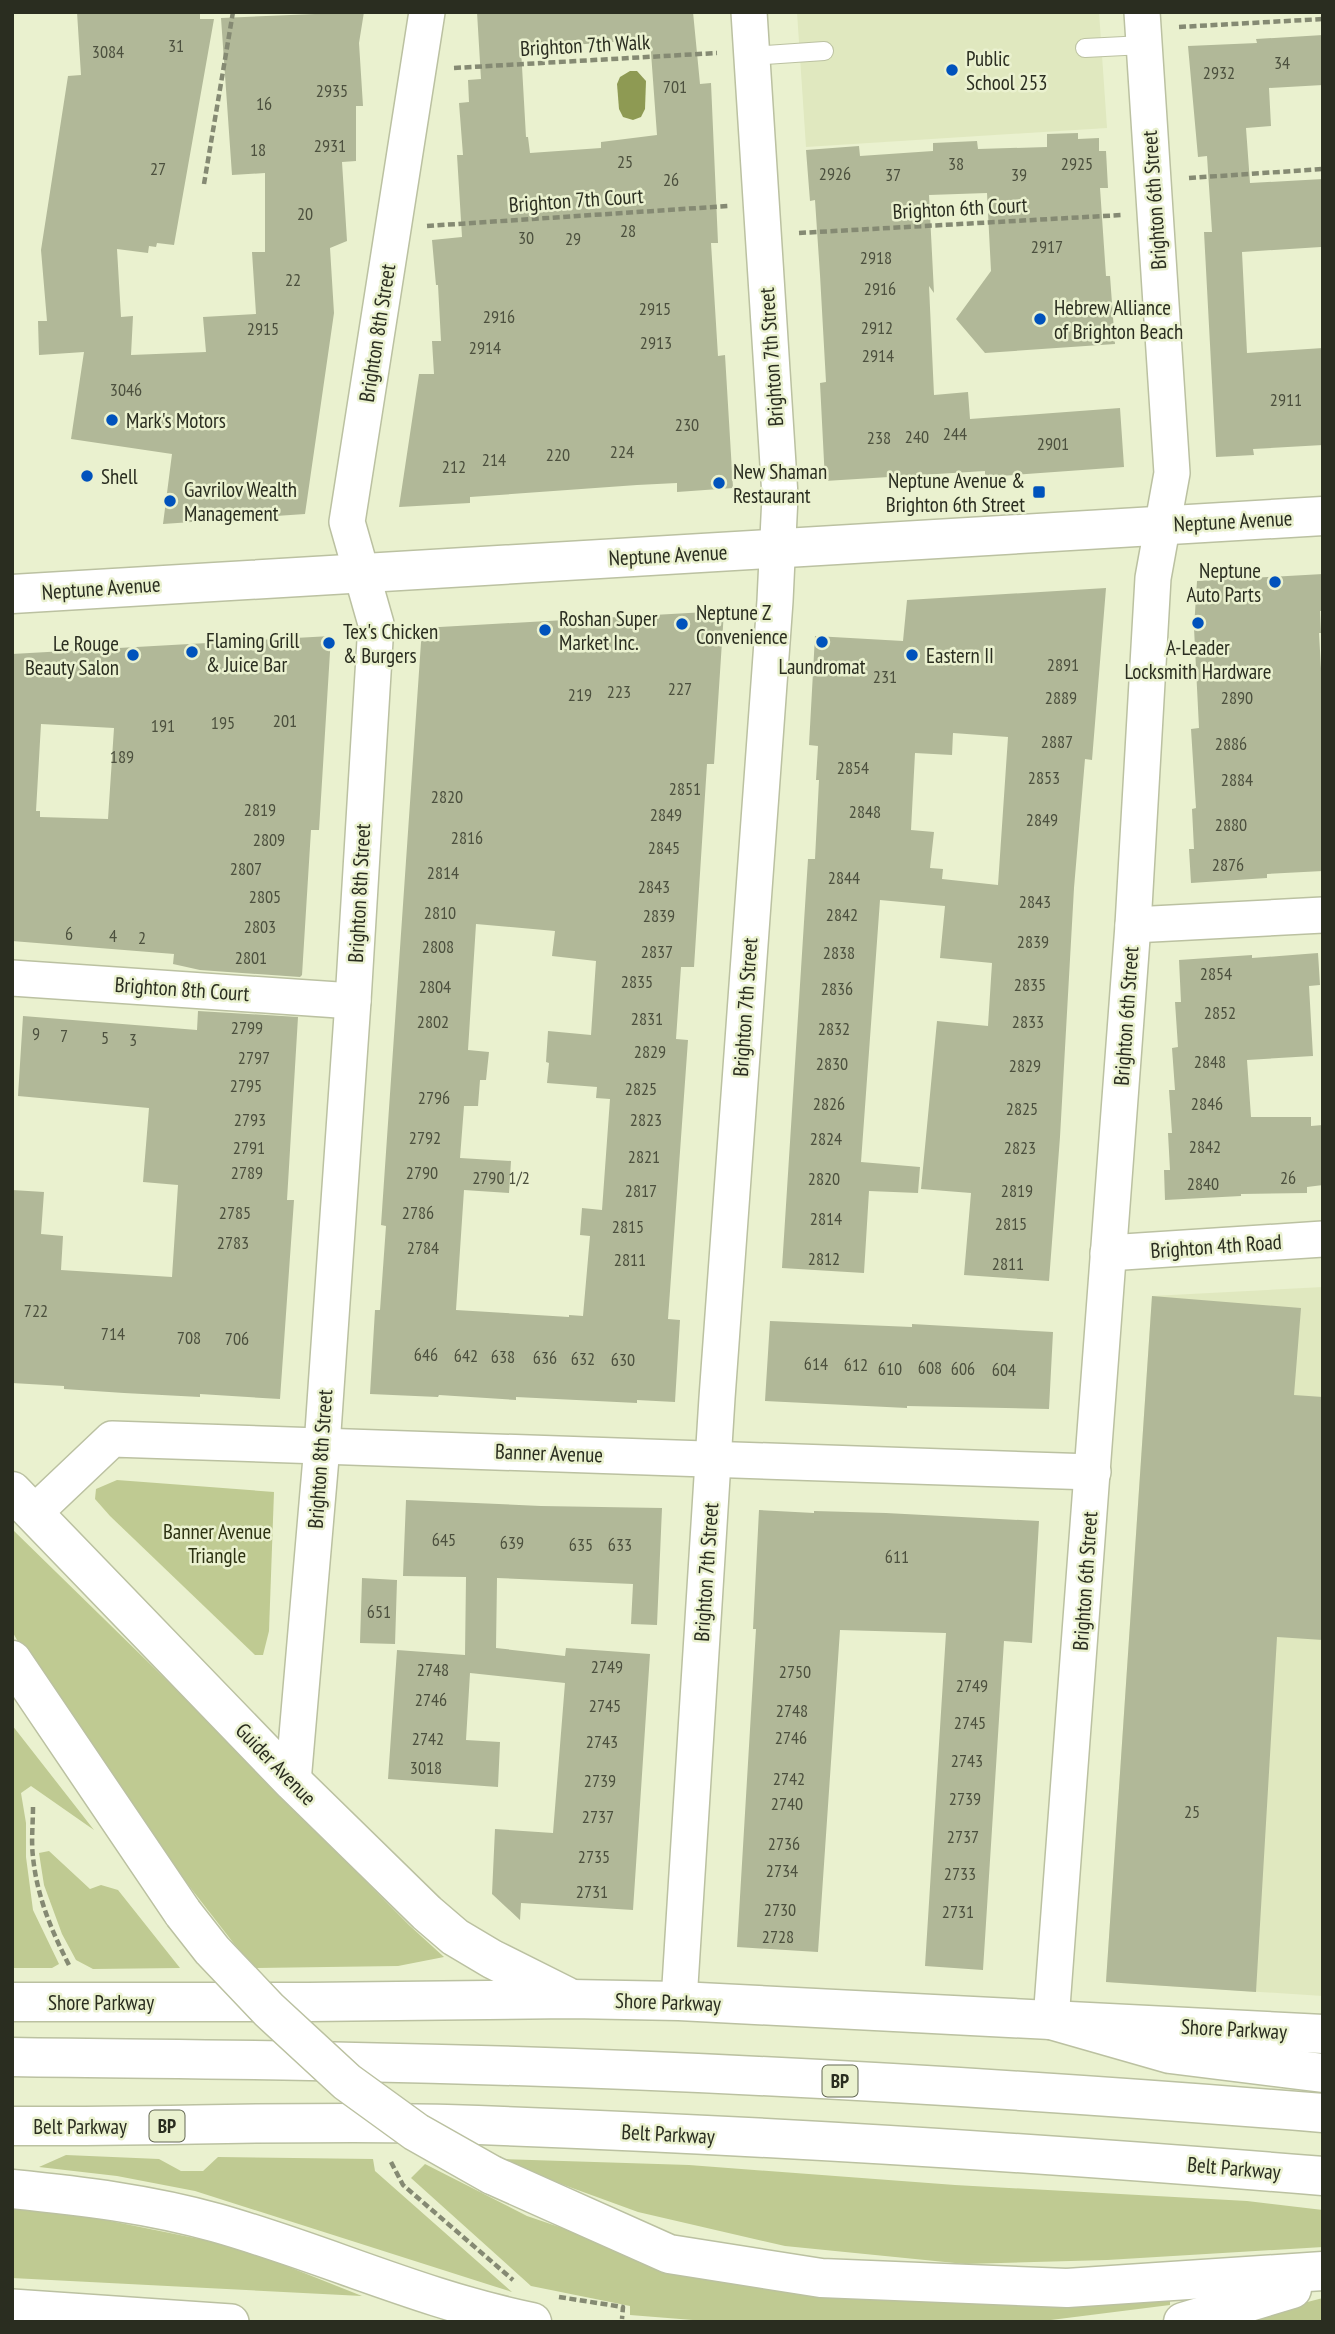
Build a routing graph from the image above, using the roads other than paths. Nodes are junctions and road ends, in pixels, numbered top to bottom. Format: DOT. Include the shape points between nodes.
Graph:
graph roads {
  1 [pos="427,12"];
  2 [pos="749,12"];
  3 [pos="1143,28"];
  4 [pos="1085,48"];
  5 [pos="824,51"];
  6 [pos="735,54"];
  7 [pos="1323,516"];
  8 [pos="1162,525"];
  9 [pos="777,548"];
  10 [pos="361,573"];
  11 [pos="12,594"];
  12 [pos="1323,915"];
  13 [pos="1133,925"];
  14 [pos="12,978"];
  15 [pos="353,1000"];
  16 [pos="1323,1239"];
  17 [pos="1108,1253"];
  18 [pos="322,1446"];
  19 [pos="713,1459"];
  20 [pos="1093,1472"];
  21 [pos="23,1502"];
  22 [pos="12,1660"];
  23 [pos="293,1782"];
  24 [pos="571,1998"];
  25 [pos="679,2001"];
  26 [pos="12,2002"];
  27 [pos="1051,2020"];
  28 [pos="1323,2034"];
  29 [pos="12,2057"];
  30 [pos="1323,2073"];
  31 [pos="1323,2113"];
  32 [pos="12,2126"];
  33 [pos="1323,2176"];
  34 [pos="12,2189"];
  35 [pos="1323,2272"];
  36 [pos="1323,2279"];
  37 [pos="12,2307"];
  38 [pos="543,2309"];
  39 [pos="232,2322"];
  40 [pos="1183,2322"];
  1 -- 10 [label="street, Brighton 8th Street" via="347,522"];
  2 -- 6 [label="street, Brighton 7th Street"];
  3 -- 4 [label="lane"];
  3 -- 8 [label="street, Brighton 6th Street" via="1172,473"];
  5 -- 6 [label="lane"];
  6 -- 9 [label="street, Brighton 7th Street" via="780,496"];
  7 -- 8 [label="main road, Neptune Avenue"];
  8 -- 9 [label="main road, Neptune Avenue"];
  8 -- 13 [label="street, Brighton 6th Street" via="1153,578"];
  9 -- 10 [label="main road, Neptune Avenue"];
  9 -- 19 [label="street, Brighton 7th Street"];
  10 -- 11 [label="main road, Neptune Avenue"];
  10 -- 15 [label="street, Brighton 8th Street" via="376,624"];
  12 -- 13 [label="street"];
  13 -- 17 [label="street, Brighton 6th Street"];
  14 -- 15 [label="street, Brighton 8th Court"];
  15 -- 18 [label="street, Brighton 8th Street"];
  16 -- 17 [label="street, Brighton 4th Road"];
  17 -- 20 [label="street, Brighton 6th Street"];
  18 -- 19 [label="street, Banner Avenue"];
  18 -- 21 [label="street, Banner Avenue" via="112,1439"];
  18 -- 23 [label="street, Brighton 8th Street"];
  19 -- 20 [label="street, Banner Avenue"];
  19 -- 25 [label="street, Brighton 7th Street"];
  20 -- 27 [label="street, Brighton 6th Street"];
  21 -- 23 [label="main road, Guider Avenue"];
  22 -- 35 [label="main road, bridge" via="212,1950 347,2082 415,2132 492,2175 669,2254 821,2278 1067,2288"];
  23 -- 24 [label="main road, Guider Avenue" via="455,1937"];
  24 -- 25 [label="main road, Shore Parkway"];
  24 -- 26 [label="main road, Shore Parkway"];
  25 -- 27 [label="main road, Shore Parkway"];
  27 -- 28 [label="main road, Shore Parkway"];
  27 -- 30 [label="main road" via="1170,2054"];
  29 -- 31 [label="main road, BP" via="589,2069"];
  32 -- 33 [label="main road, Belt Parkway / BP" via="446,2124 1096,2157"];
  34 -- 38 [label="main road" via="114,2200 219,2223 466,2307"];
  36 -- 40 [label="main road"];
  37 -- 39 [label="street"];
}
